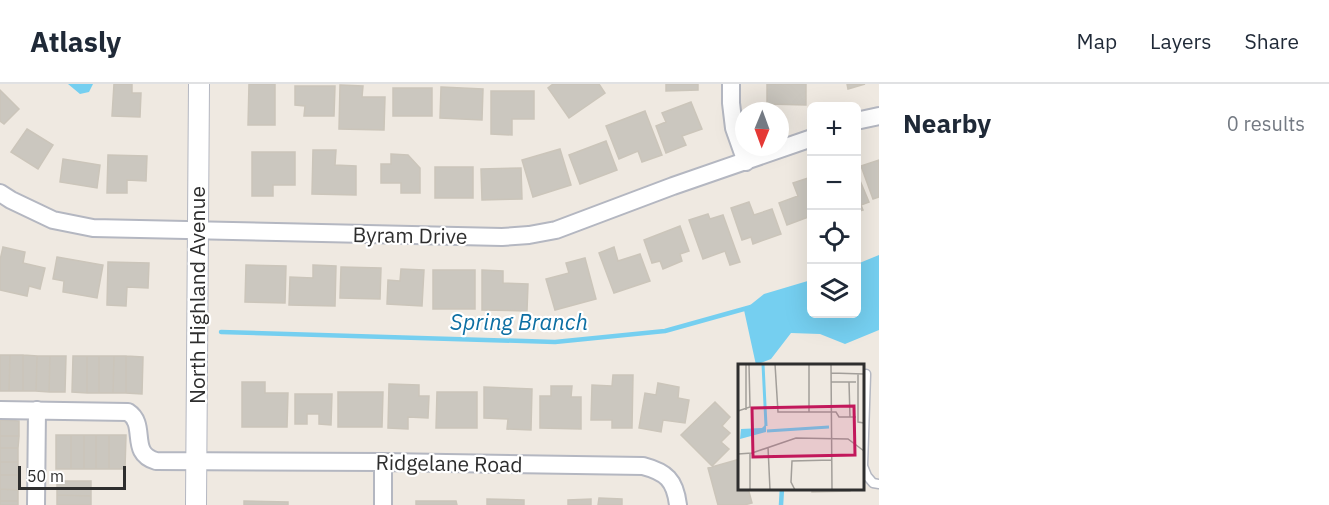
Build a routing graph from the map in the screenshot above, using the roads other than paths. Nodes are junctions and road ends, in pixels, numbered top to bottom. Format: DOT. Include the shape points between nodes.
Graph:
graph roads {
  1 [pos="199,84"];
  2 [pos="731,84"];
  3 [pos="879,116"];
  4 [pos="861,121"];
  5 [pos="807,140"];
  6 [pos="746,162"];
  7 [pos="0,193"];
  8 [pos="198,230"];
  9 [pos="866,374"];
  10 [pos="0,410"];
  11 [pos="37,410"];
  12 [pos="864,435"];
  13 [pos="196,461"];
  14 [pos="383,462"];
  15 [pos="864,468"];
  16 [pos="879,484"];
  17 [pos="36,505"];
  18 [pos="196,505"];
  19 [pos="383,505"];
  20 [pos="678,505"];
  1 -- 8 [label="street, North Highland Avenue"];
  2 -- 6 [label="street" via="734,128"];
  3 -- 4 [label="street"];
  5 -- 6 [label="street, Byram Drive"];
  6 -- 8 [label="street, Byram Drive" via="556,230 529,235"];
  7 -- 8 [label="street, Byram Drive" via="53,220 93,228"];
  8 -- 13 [label="street, North Highland Avenue"];
  9 -- 12 [label="lane"];
  10 -- 11 [label="street"];
  11 -- 13 [label="street, Ridgelane Road" via="128,412 137,422 141,450 150,459"];
  11 -- 17 [label="street"];
  13 -- 14 [label="street, Ridgelane Road"];
  13 -- 18 [label="street, North Highland Avenue"];
  14 -- 19 [label="street"];
  14 -- 20 [label="street, Ridgelane Road" via="643,466 670,479"];
  15 -- 16 [label="lane" via="873,483"];
}
